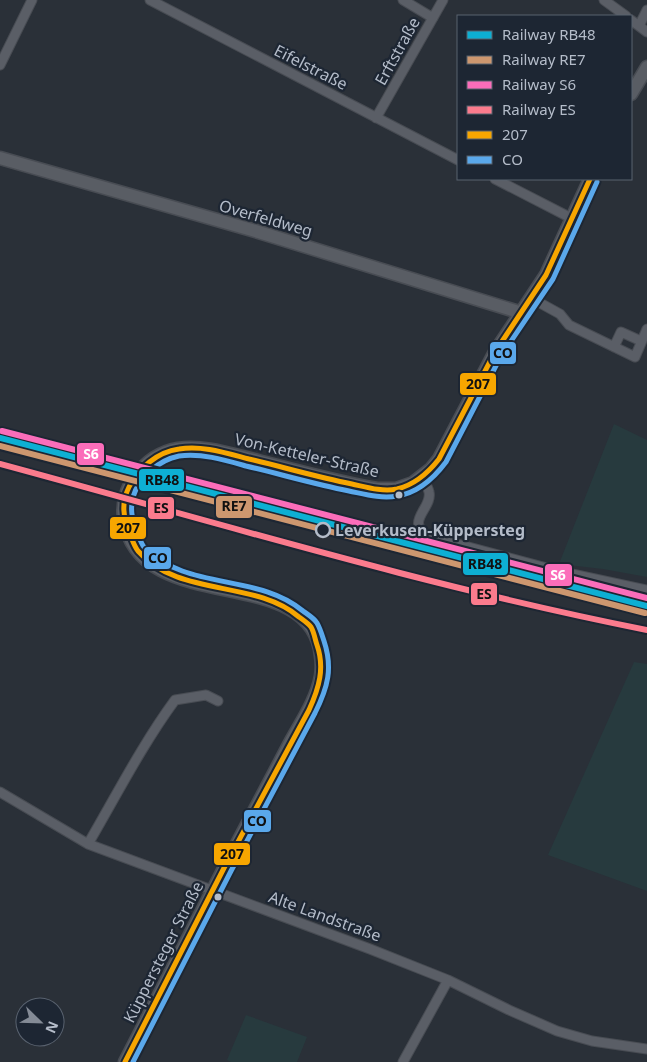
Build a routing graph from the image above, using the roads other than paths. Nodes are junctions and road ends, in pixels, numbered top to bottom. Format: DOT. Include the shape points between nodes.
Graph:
graph roads {
  1 [pos="32,0"];
  2 [pos="150,0"];
  3 [pos="403,0"];
  4 [pos="443,0"];
  5 [pos="604,0"];
  6 [pos="647,10"];
  7 [pos="625,15"];
  8 [pos="433,18"];
  9 [pos="632,21"];
  10 [pos="643,29"];
  11 [pos="0,64"];
  12 [pos="647,67"];
  13 [pos="632,92"];
  14 [pos="376,118"];
  15 [pos="0,158"];
  16 [pos="457,159"];
  17 [pos="497,180"];
  18 [pos="590,180"];
  19 [pos="571,218"];
  20 [pos="531,298"];
  21 [pos="522,313"];
  22 [pos="647,329"];
  23 [pos="641,341"];
  24 [pos="614,347"];
  25 [pos="422,477"];
  26 [pos="125,522"];
  27 [pos="647,590"];
  28 [pos="218,701"];
  29 [pos="0,792"];
  30 [pos="88,844"];
  31 [pos="213,890"];
  32 [pos="448,980"];
  33 [pos="647,1049"];
  34 [pos="125,1062"];
  35 [pos="403,1062"];
  1 -- 11 [label="street"];
  2 -- 14 [label="street, Eifelstraße"];
  3 -- 8 [label="street"];
  4 -- 8 [label="street, Erftstraße"];
  5 -- 7 [label="street"];
  6 -- 10 [label="street"];
  8 -- 14 [label="street, Erftstraße"];
  9 -- 10 [label="street"];
  12 -- 13 [label="street"];
  14 -- 16 [label="street, Eifelstraße"];
  15 -- 21 [label="street, Overfeldweg" via="252,230"];
  17 -- 19 [label="street"];
  18 -- 19 [label="street, Von-Ketteler-Straße"];
  19 -- 20 [label="street, Von-Ketteler-Straße" via="546,274"];
  20 -- 21 [label="street, Von-Ketteler-Straße"];
  20 -- 24 [label="street" via="560,314 569,325"];
  21 -- 25 [label="street, Von-Ketteler-Straße" via="495,352 446,449"];
  22 -- 23 [label="street"];
  23 -- 24 [label="street" via="621,332"];
  23 -- 24 [label="street" via="635,357"];
  25 -- 26 [label="street, Von-Ketteler-Straße" via="402,488 377,489 212,450 178,450 152,460 134,478 124,502"];
  25 -- 27 [label="street" via="430,492 420,517 422,533 558,571"];
  26 -- 31 [label="street, Küppersteger Straße" via="136,549 156,567 178,577 291,609 310,626 321,654 322,673 313,700"];
  28 -- 30 [label="street" via="206,695 175,700"];
  29 -- 30 [label="street, Alte Landstraße"];
  30 -- 31 [label="street, Alte Landstraße"];
  31 -- 32 [label="street, Alte Landstraße"];
  31 -- 34 [label="street, Küppersteger Straße"];
  32 -- 33 [label="street, Alte Landstraße" via="557,1031 592,1041"];
  32 -- 35 [label="street"];
}
